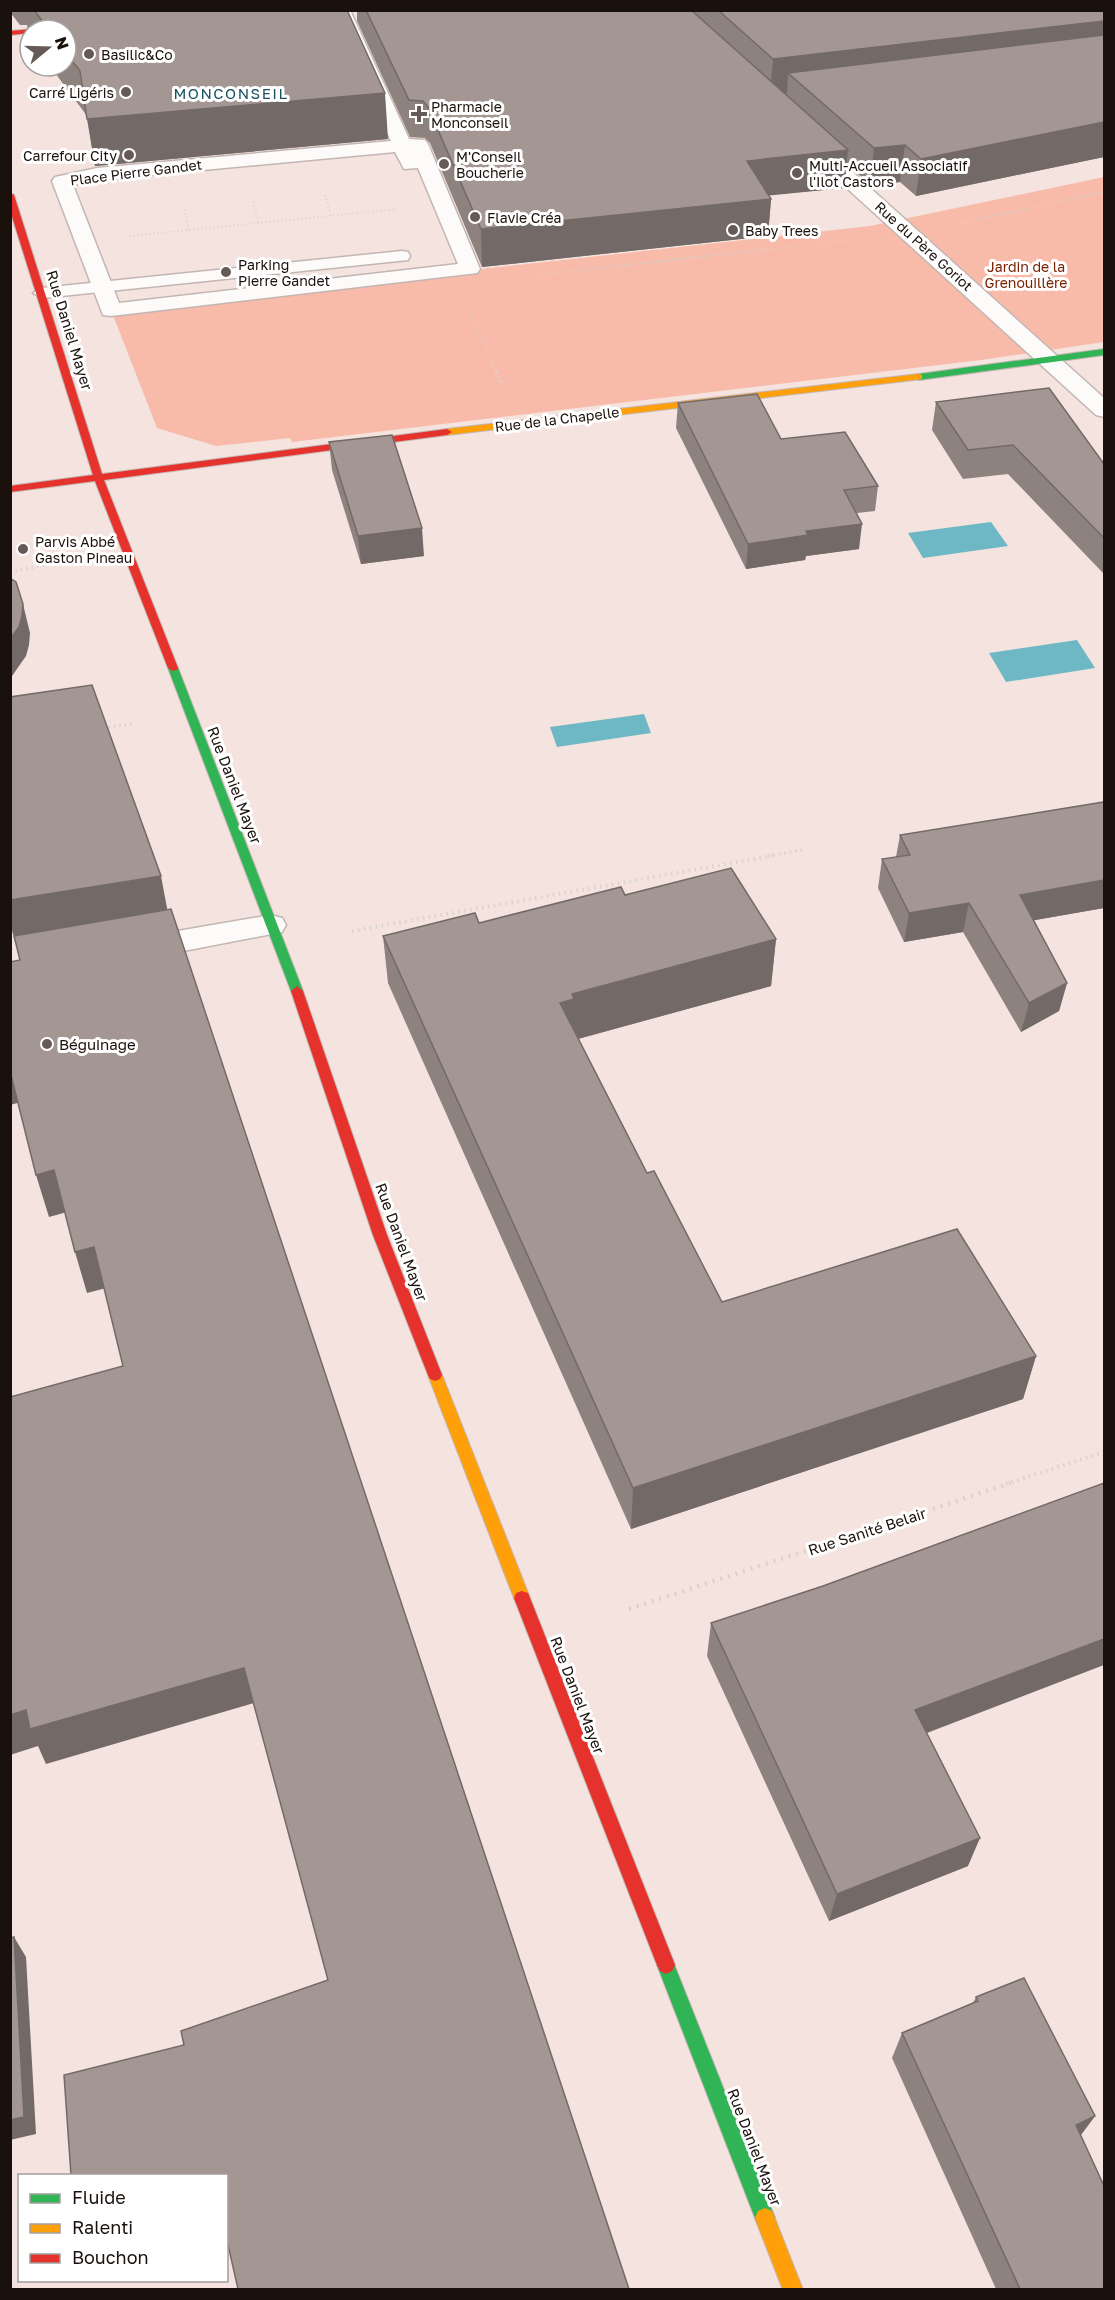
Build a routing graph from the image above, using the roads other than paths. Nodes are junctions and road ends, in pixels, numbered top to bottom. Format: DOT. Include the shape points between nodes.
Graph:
graph roads {
  1 [pos="341,10"];
  2 [pos="796,131"];
  3 [pos="403,145"];
  4 [pos="10,195"];
  5 [pos="423,253"];
  6 [pos="402,256"];
  7 [pos="453,270"];
  8 [pos="102,287"];
  9 [pos="42,293"];
  10 [pos="1104,352"];
  11 [pos="1052,361"];
  12 [pos="1104,410"];
  13 [pos="98,476"];
  14 [pos="10,489"];
  15 [pos="271,925"];
  16 [pos="105,954"];
  17 [pos="793,2289"];
  1 -- 3 [label="street"];
  2 -- 11 [label="street, Rue du Père Goriot"];
  3 -- 7 [label="street"];
  3 -- 7 [label="street" via="418,144 470,269"];
  3 -- 8 [label="street, Place Pierre Gandet" via="97,174 62,181"];
  4 -- 9 [label="main road, Rue Daniel Mayer"];
  5 -- 6 [label="street"];
  6 -- 8 [label="lane"];
  7 -- 8 [label="street, Place Pierre Gandet" via="111,310"];
  8 -- 9 [label="lane"];
  9 -- 13 [label="main road, Rue Daniel Mayer"];
  10 -- 11 [label="main road, Rue de la Chapelle"];
  11 -- 12 [label="street, Rue du Père Goriot"];
  11 -- 13 [label="main road, Rue de la Chapelle"];
  13 -- 14 [label="main road, Rue de la Chapelle"];
  13 -- 15 [label="main road, Rue Daniel Mayer"];
  15 -- 16 [label="street"];
  15 -- 17 [label="main road, Rue Daniel Mayer" via="380,1235"];
}
